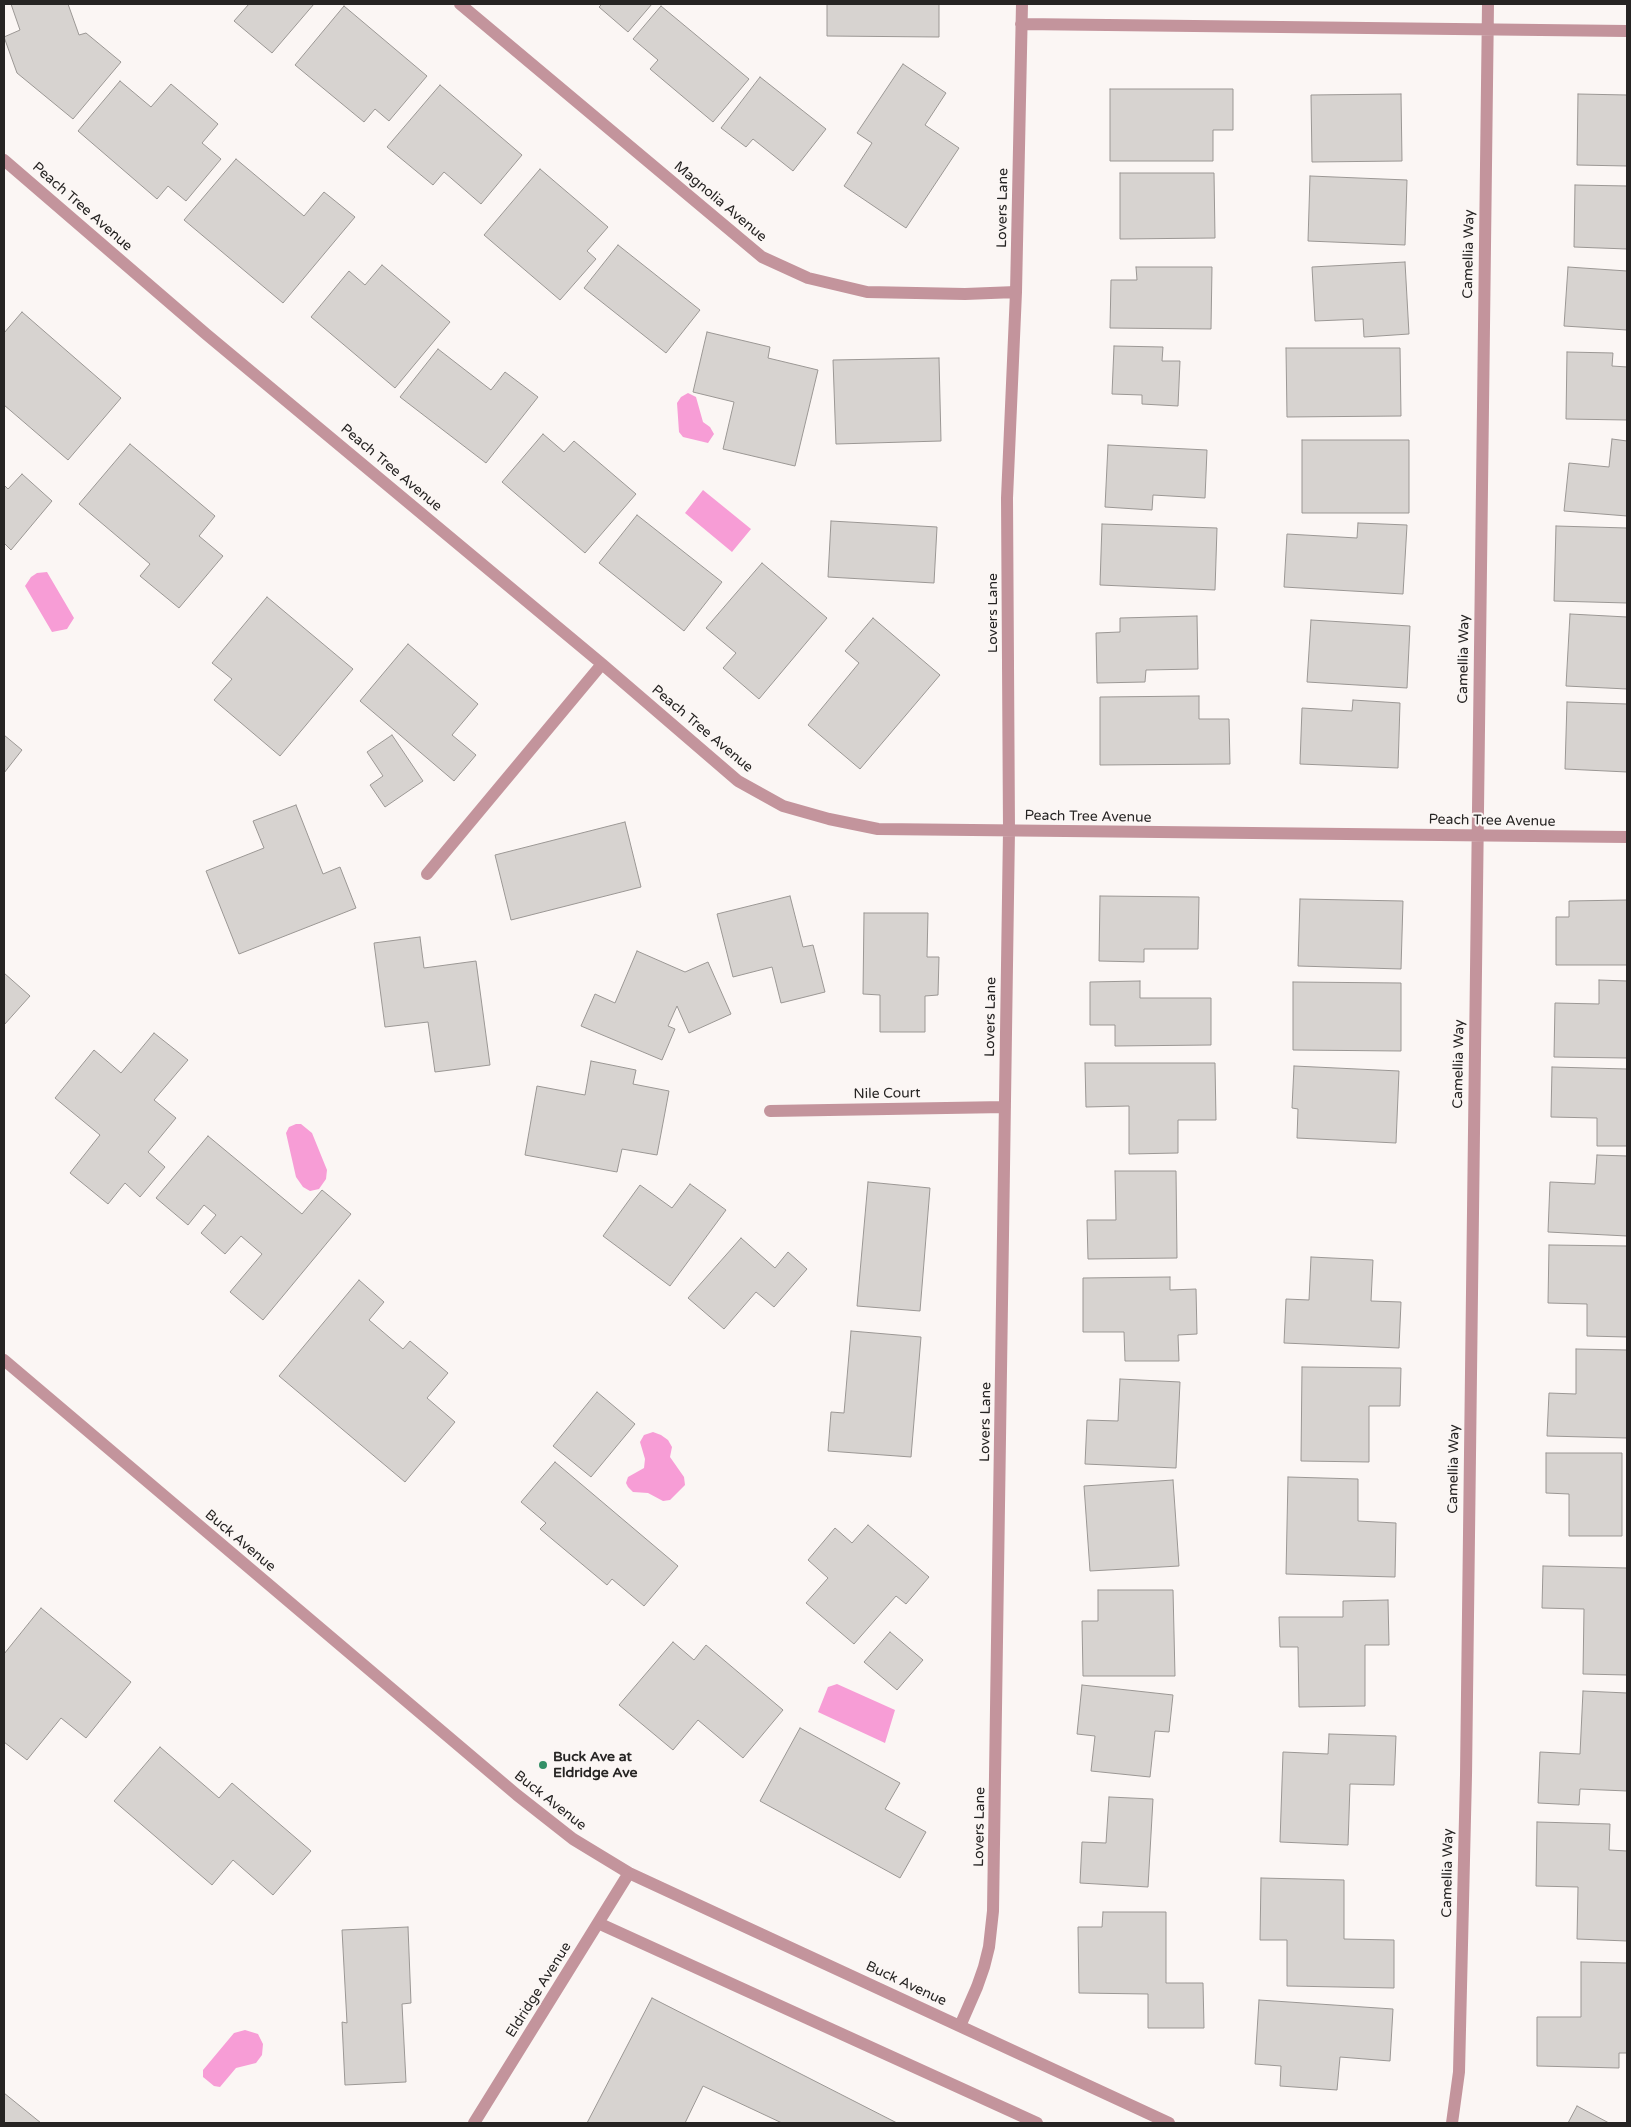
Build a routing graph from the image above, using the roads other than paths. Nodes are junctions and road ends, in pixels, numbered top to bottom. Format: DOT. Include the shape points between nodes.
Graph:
graph roads {
  1 [pos="460,4"];
  2 [pos="1022,4"];
  3 [pos="1488,4"];
  4 [pos="1021,24"];
  5 [pos="1488,31"];
  6 [pos="1627,31"];
  7 [pos="4,160"];
  8 [pos="1016,292"];
  9 [pos="602,664"];
  10 [pos="1009,830"];
  11 [pos="1476,835"];
  12 [pos="1627,837"];
  13 [pos="427,874"];
  14 [pos="1005,1107"];
  15 [pos="770,1111"];
  16 [pos="4,1360"];
  17 [pos="629,1873"];
  18 [pos="598,1923"];
  19 [pos="960,2026"];
  20 [pos="474,2123"];
  21 [pos="1037,2123"];
  22 [pos="1169,2123"];
  23 [pos="1452,2123"];
  1 -- 8 [label="street, Magnolia Avenue" via="762,257 808,278 867,292"];
  2 -- 4 [label="street, Lovers Lane"];
  3 -- 5 [label="street, Camellia Way"];
  4 -- 5 [label="street"];
  4 -- 8 [label="street, Lovers Lane"];
  5 -- 6 [label="street"];
  5 -- 11 [label="street, Camellia Way"];
  7 -- 9 [label="street, Peach Tree Avenue" via="206,334"];
  8 -- 10 [label="street, Lovers Lane" via="1007,498"];
  9 -- 10 [label="street, Peach Tree Avenue" via="738,781 783,806 878,829"];
  9 -- 13 [label="street"];
  10 -- 11 [label="street, Peach Tree Avenue"];
  10 -- 14 [label="street, Lovers Lane"];
  11 -- 12 [label="street, Peach Tree Avenue"];
  11 -- 23 [label="street, Camellia Way" via="1466,1775 1459,2072"];
  14 -- 15 [label="street, Nile Court"];
  14 -- 19 [label="street, Lovers Lane" via="993,1911 984,1967"];
  16 -- 17 [label="street, Buck Avenue" via="517,1795 573,1839"];
  17 -- 18 [label="street, Eldridge Avenue"];
  17 -- 19 [label="street, Buck Avenue"];
  18 -- 20 [label="street, Eldridge Avenue"];
  18 -- 21 [label="street"];
  19 -- 22 [label="street, Buck Avenue"];
}
